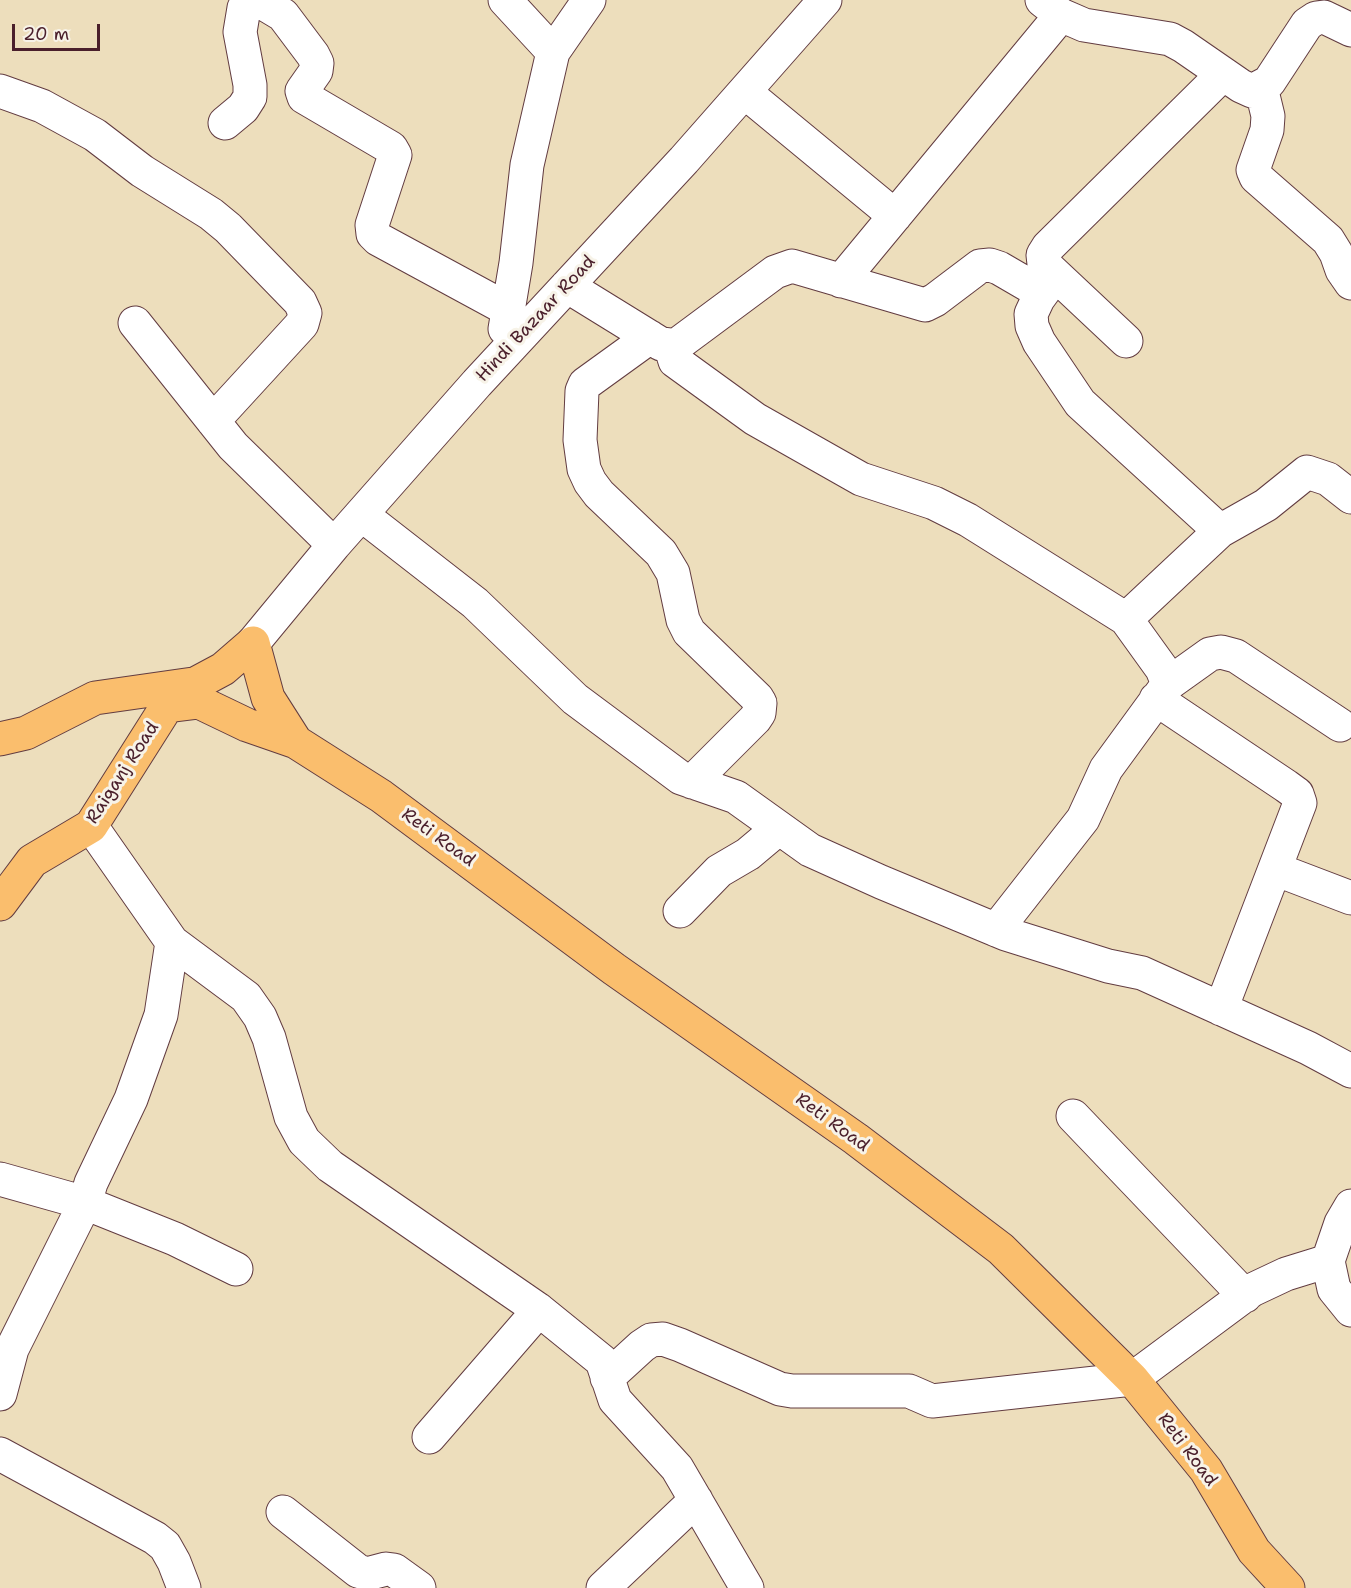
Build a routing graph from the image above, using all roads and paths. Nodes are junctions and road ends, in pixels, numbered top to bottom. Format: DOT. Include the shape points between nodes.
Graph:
graph roads {
  1 [pos="248,0"];
  2 [pos="258,0"];
  3 [pos="505,0"];
  4 [pos="589,0"];
  5 [pos="825,0"];
  6 [pos="1051,8"];
  7 [pos="1321,9"];
  8 [pos="1351,30"];
  9 [pos="553,52"];
  10 [pos="1223,74"];
  11 [pos="1262,87"];
  12 [pos="746,93"];
  13 [pos="4,98"];
  14 [pos="225,123"];
  15 [pos="895,216"];
  16 [pos="841,281"];
  17 [pos="1351,283"];
  18 [pos="1049,284"];
  19 [pos="567,286"];
  20 [pos="509,310"];
  21 [pos="135,323"];
  22 [pos="660,341"];
  23 [pos="1126,341"];
  24 [pos="477,383"];
  25 [pos="213,421"];
  26 [pos="1347,483"];
  27 [pos="362,515"];
  28 [pos="1221,531"];
  29 [pos="334,545"];
  30 [pos="1126,619"];
  31 [pos="253,643"];
  32 [pos="1162,692"];
  33 [pos="197,693"];
  34 [pos="1340,725"];
  35 [pos="0,739"];
  36 [pos="296,742"];
  37 [pos="692,782"];
  38 [pos="91,826"];
  39 [pos="779,828"];
  40 [pos="1275,869"];
  41 [pos="1351,898"];
  42 [pos="0,904"];
  43 [pos="680,911"];
  44 [pos="996,930"];
  45 [pos="172,942"];
  46 [pos="1221,1008"];
  47 [pos="1351,1071"];
  48 [pos="1072,1116"];
  49 [pos="0,1179"];
  50 [pos="85,1203"];
  51 [pos="1351,1206"];
  52 [pos="1328,1261"];
  53 [pos="236,1269"];
  54 [pos="1245,1296"];
  55 [pos="539,1310"];
  56 [pos="1351,1310"];
  57 [pos="607,1378"];
  58 [pos="1132,1379"];
  59 [pos="0,1394"];
  60 [pos="429,1437"];
  61 [pos="0,1454"];
  62 [pos="696,1500"];
  63 [pos="283,1512"];
  64 [pos="183,1588"];
  65 [pos="419,1588"];
  66 [pos="603,1588"];
  67 [pos="747,1588"];
  68 [pos="1288,1588"];
  1 -- 14 [label="street" via="240,32 250,97"];
  2 -- 20 [label="street" via="283,15 317,63 302,91 304,98 391,148 394,154 372,225 373,234"];
  3 -- 9 [label="street"];
  4 -- 9 [label="street"];
  5 -- 12 [label="street, Hindi Bazaar Road"];
  6 -- 10 [label="street" via="1084,25 1170,39"];
  6 -- 15 [label="street"];
  7 -- 8 [label="street" via="1324,17"];
  7 -- 11 [label="street"];
  9 -- 20 [label="street" via="527,165"];
  10 -- 11 [label="street" via="1252,91"];
  10 -- 18 [label="street" via="1048,247 1043,255"];
  11 -- 17 [label="street" via="1267,130 1253,170 1328,240"];
  12 -- 15 [label="street"];
  12 -- 19 [label="street, Hindi Bazaar Road"];
  13 -- 25 [label="street" via="42,106 95,135 142,171 211,214 300,302 305,313 302,324"];
  15 -- 16 [label="street"];
  16 -- 18 [label="street" via="925,305 980,267 990,265"];
  16 -- 22 [label="street" via="792,266 782,268 678,344"];
  18 -- 23 [label="street"];
  18 -- 28 [label="street" via="1031,314 1032,326 1080,403"];
  19 -- 22 [label="street"];
  19 -- 24 [label="street, Hindi Bazaar Road"];
  20 -- 24 [label="street" via="506,326"];
  21 -- 25 [label="street"];
  22 -- 30 [label="street" via="675,361 755,419 861,479 934,502 968,520"];
  22 -- 37 [label="street" via="585,384 579,440 590,482 661,554 673,573 689,632 760,703 755,719"];
  24 -- 27 [label="street, Hindi Bazaar Road"];
  25 -- 29 [label="street" via="256,470"];
  26 -- 28 [label="street" via="1307,472 1266,504"];
  27 -- 29 [label="street, Hindi Bazaar Road"];
  27 -- 37 [label="street" via="476,603 575,699 681,778"];
  28 -- 30 [label="street"];
  29 -- 31 [label="street, Hindi Bazaar Road"];
  30 -- 32 [label="street" via="1162,669"];
  31 -- 33 [label="main road"];
  31 -- 36 [label="main road" via="268,698"];
  32 -- 34 [label="street" via="1210,654 1221,652 1236,656"];
  32 -- 40 [label="street" via="1297,794 1300,803"];
  32 -- 44 [label="street" via="1106,769 1083,819"];
  33 -- 35 [label="main road" via="95,698 26,733"];
  33 -- 36 [label="main road" via="247,726"];
  33 -- 38 [label="main road, Raiganj Road" via="167,706"];
  36 -- 58 [label="main road, Reti Road" via="381,796 956,1215 1001,1250"];
  37 -- 39 [label="street" via="736,797"];
  38 -- 42 [label="main road, Raiganj Road" via="32,861"];
  38 -- 45 [label="street"];
  39 -- 43 [label="street" via="748,854 719,871"];
  39 -- 44 [label="street" via="810,850"];
  40 -- 41 [label="street"];
  40 -- 46 [label="street"];
  44 -- 46 [label="street" via="1142,973"];
  45 -- 50 [label="street" via="161,1015 131,1099"];
  45 -- 55 [label="street" via="246,997 260,1017 291,1117 304,1141 330,1166"];
  46 -- 47 [label="street"];
  48 -- 54 [label="street"];
  49 -- 50 [label="street"];
  50 -- 53 [label="street" via="175,1239"];
  50 -- 59 [label="street" via="12,1349"];
  51 -- 52 [label="street"];
  52 -- 54 [label="street" via="1269,1281"];
  52 -- 56 [label="street" via="1334,1289"];
  54 -- 58 [label="street"];
  55 -- 57 [label="street" via="602,1361"];
  55 -- 60 [label="street"];
  57 -- 58 [label="street" via="642,1346 651,1340 663,1340 792,1391 909,1391 932,1401"];
  57 -- 62 [label="street" via="615,1400 677,1468"];
  58 -- 68 [label="main road, Reti Road" via="1206,1470 1254,1551"];
  61 -- 64 [label="street" via="155,1538 174,1562"];
  62 -- 66 [label="street"];
  62 -- 67 [label="street"];
  63 -- 65 [label="street" via="358,1571 367,1574 394,1570"];
}
